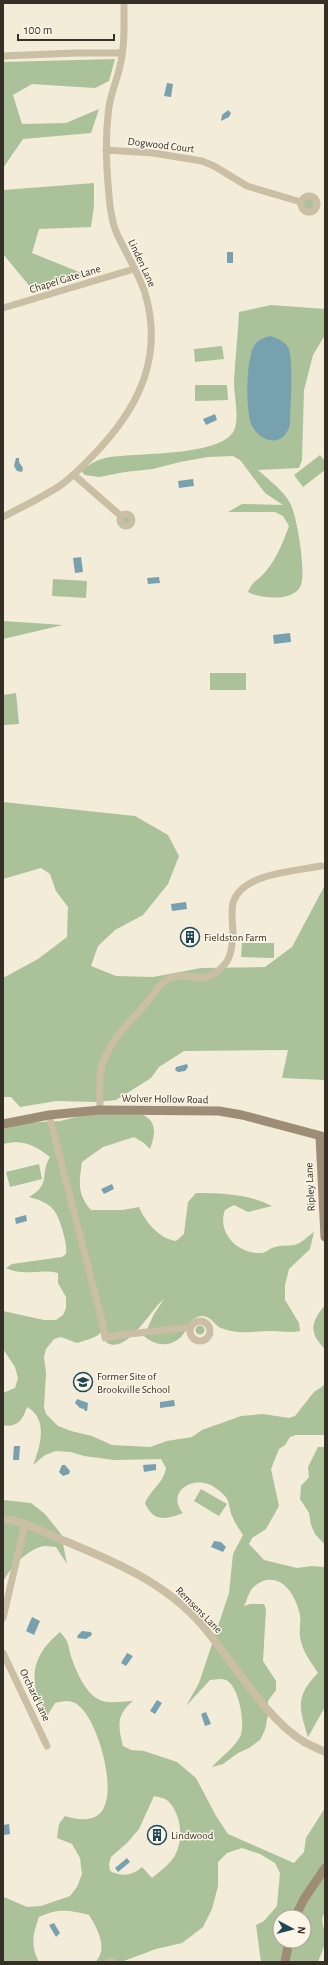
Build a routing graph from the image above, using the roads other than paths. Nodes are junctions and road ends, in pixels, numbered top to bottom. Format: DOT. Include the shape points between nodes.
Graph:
graph roads {
  1 [pos="124,3"];
  2 [pos="122,53"];
  3 [pos="3,56"];
  4 [pos="106,150"];
  5 [pos="301,202"];
  6 [pos="134,269"];
  7 [pos="3,308"];
  8 [pos="74,475"];
  9 [pos="121,516"];
  10 [pos="3,517"];
  11 [pos="321,866"];
  12 [pos="100,1110"];
  13 [pos="49,1115"];
  14 [pos="3,1124"];
  15 [pos="322,1136"];
  16 [pos="325,1237"];
  17 [pos="190,1328"];
  18 [pos="3,1519"];
  19 [pos="25,1524"];
  20 [pos="3,1618"];
  21 [pos="3,1653"];
  22 [pos="47,1746"];
  23 [pos="325,1752"];
  24 [pos="325,1868"];
  25 [pos="299,1909"];
  26 [pos="287,1949"];
  27 [pos="285,1962"];
  1 -- 2 [label="street, Linden Lane"];
  2 -- 3 [label="street"];
  2 -- 4 [label="street, Linden Lane" via="109,106"];
  4 -- 5 [label="street, Dogwood Court" via="153,152 202,161 247,186"];
  4 -- 6 [label="street, Linden Lane" via="112,218 118,237"];
  6 -- 7 [label="street, Chapel Gate Lane"];
  6 -- 8 [label="street, Linden Lane" via="145,294 150,320 151,348 148,370 135,401 119,427"];
  8 -- 9 [label="street"];
  8 -- 10 [label="street, Linden Lane"];
  11 -- 12 [label="street" via="270,875 240,891 234,901 230,958 215,974 208,977 169,978 129,1021 112,1043 103,1062"];
  12 -- 13 [label="main road, Wolver Hollow Road"];
  12 -- 15 [label="main road, Wolver Hollow Road" via="219,1111"];
  13 -- 14 [label="main road, Wolver Hollow Road"];
  13 -- 17 [label="street" via="105,1338"];
  15 -- 16 [label="main road, Ripley Lane"];
  18 -- 19 [label="street, Remsens Lane"];
  19 -- 20 [label="street"];
  19 -- 23 [label="street, Remsens Lane" via="131,1571 168,1593 201,1623 268,1709 288,1730 305,1743"];
  21 -- 22 [label="street, Orchard Lane"];
  24 -- 25 [label="main road"];
  26 -- 27 [label="main road"];
}
